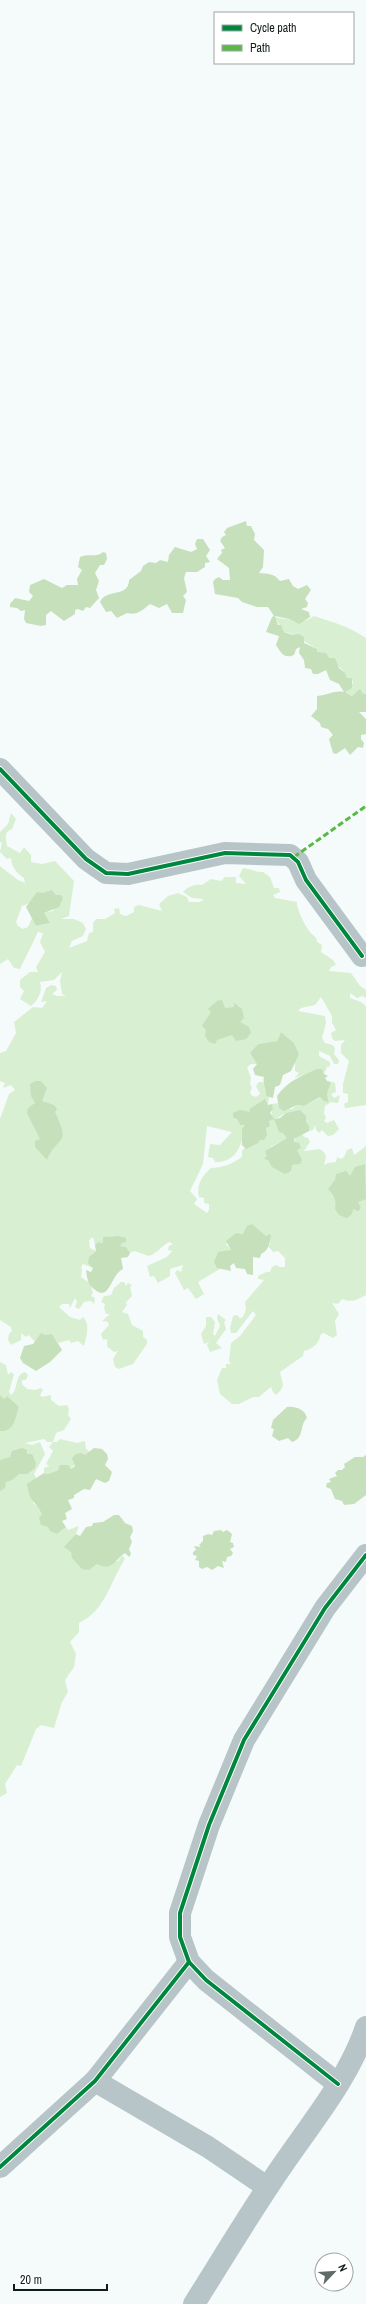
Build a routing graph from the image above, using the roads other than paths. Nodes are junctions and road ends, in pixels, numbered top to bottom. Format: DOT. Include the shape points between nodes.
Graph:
graph roads {
  1 [pos="0,769"];
  2 [pos="362,956"];
  3 [pos="366,1555"];
  4 [pos="189,1962"];
  5 [pos="366,2027"];
  6 [pos="95,2081"];
  7 [pos="338,2084"];
  8 [pos="0,2167"];
  9 [pos="267,2187"];
  10 [pos="194,2304"];
  1 -- 2 [label="street" via="86,859 106,873 128,874 225,853 290,855 298,862 306,880"];
  3 -- 4 [label="street" via="326,1608 244,1740 209,1825 180,1913 180,1936"];
  4 -- 6 [label="street"];
  4 -- 7 [label="street" via="206,1980"];
  5 -- 7 [label="street" via="358,2049"];
  6 -- 8 [label="street"];
  6 -- 9 [label="street" via="208,2147"];
  7 -- 9 [label="street"];
  9 -- 10 [label="street"];
}
